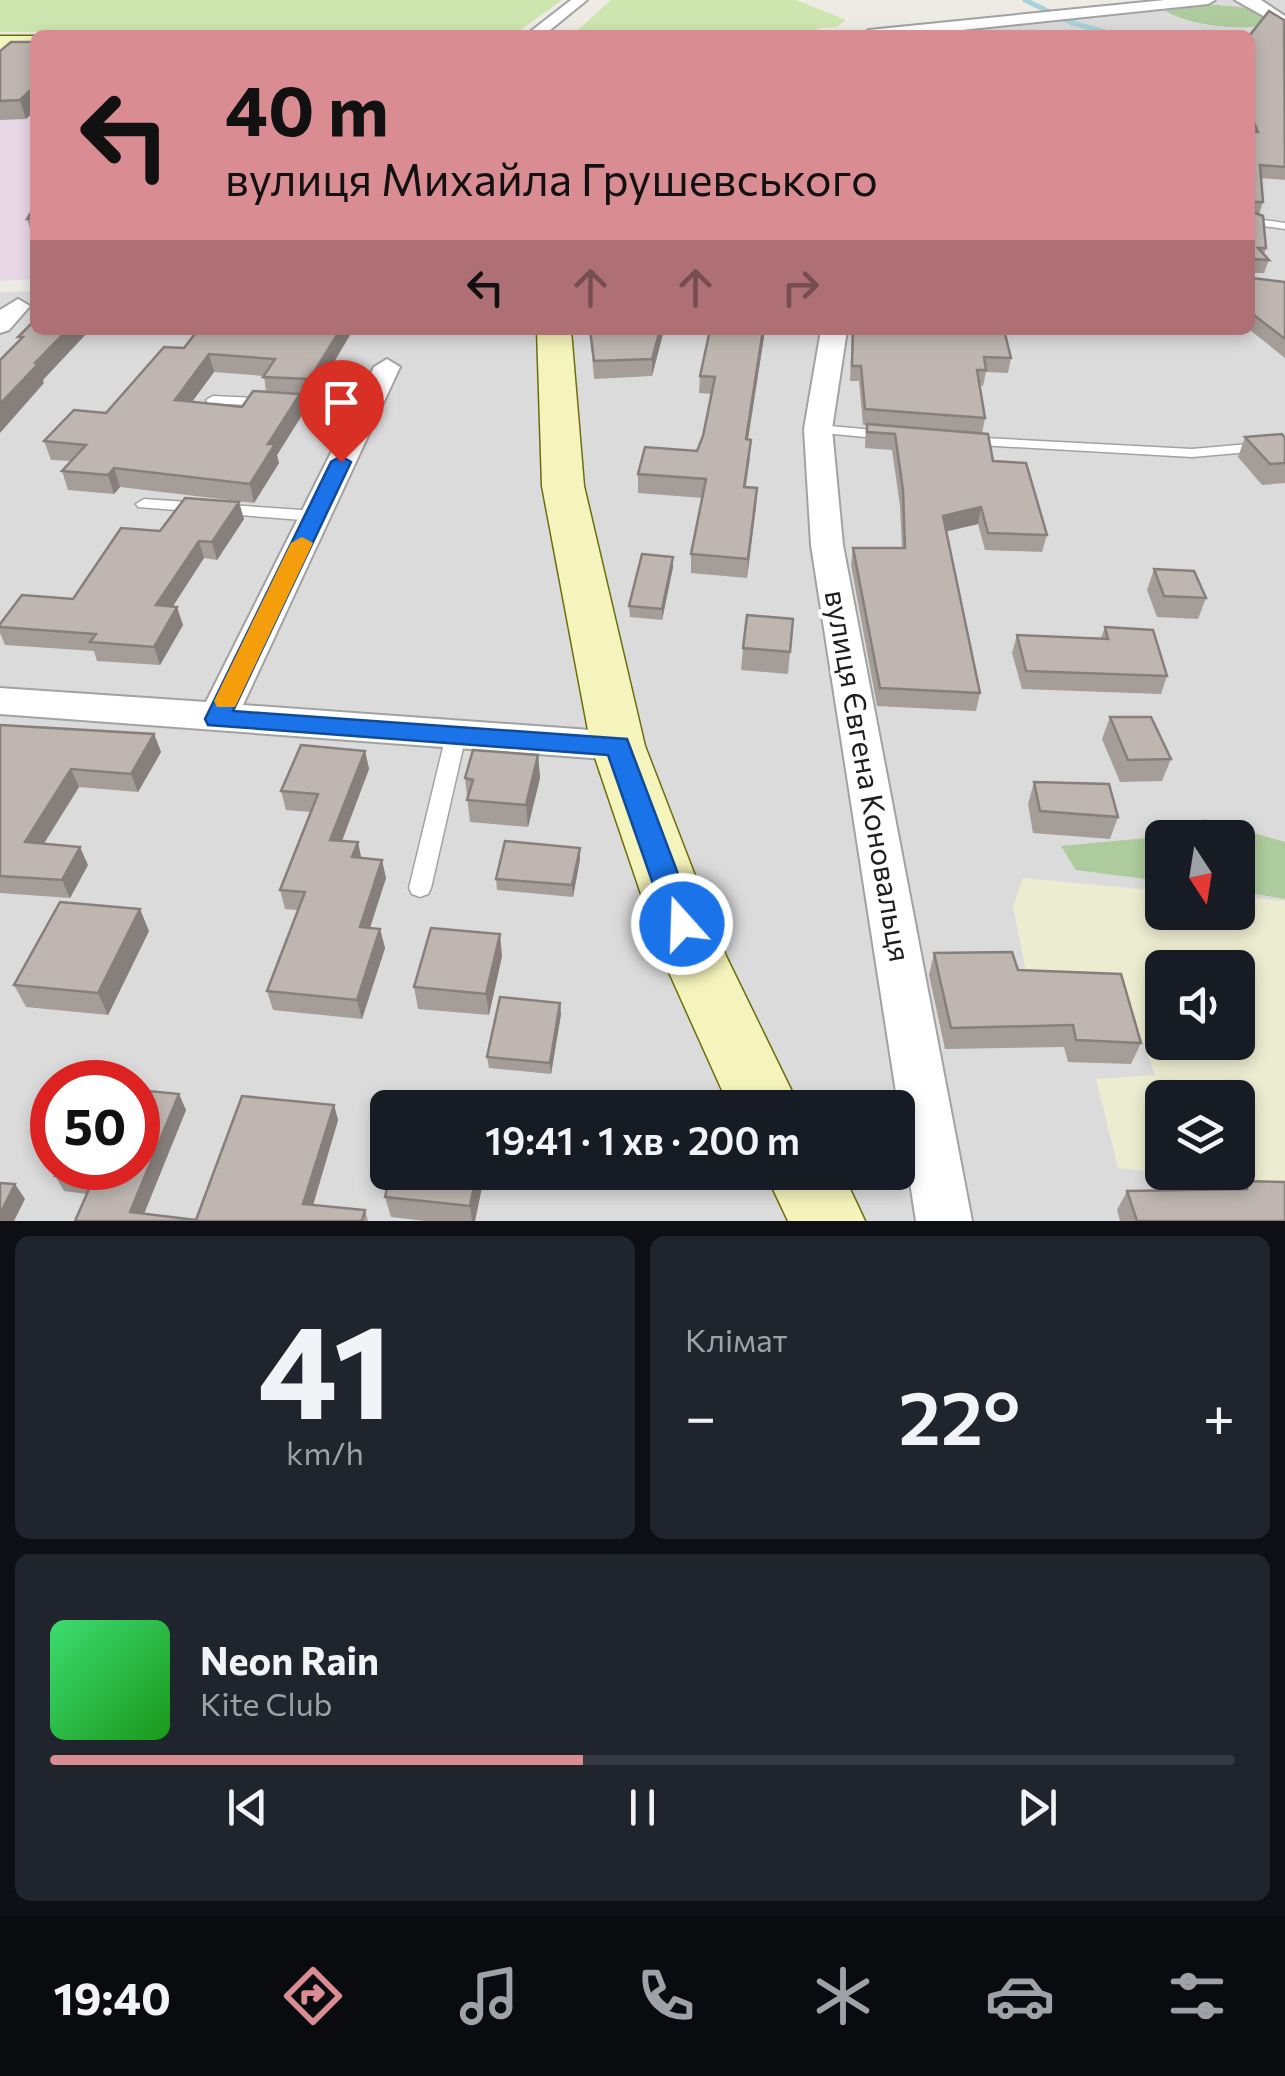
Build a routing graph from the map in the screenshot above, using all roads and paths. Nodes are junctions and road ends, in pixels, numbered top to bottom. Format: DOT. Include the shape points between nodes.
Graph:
graph roads {
  1 [pos="580,0"];
  2 [pos="1208,0"];
  3 [pos="1242,0"];
  4 [pos="1253,1"];
  5 [pos="1282,19"];
  6 [pos="541,30"];
  7 [pos="917,30"];
  8 [pos="0,43"];
  9 [pos="30,43"];
  10 [pos="1255,222"];
  11 [pos="1285,226"];
  12 [pos="554,335"];
  13 [pos="833,335"];
  14 [pos="387,367"];
  15 [pos="212,400"];
  16 [pos="368,407"];
  17 [pos="818,429"];
  18 [pos="894,435"];
  19 [pos="951,440"];
  20 [pos="1285,445"];
  21 [pos="144,504"];
  22 [pos="315,516"];
  23 [pos="0,700"];
  24 [pos="217,719"];
  25 [pos="456,735"];
  26 [pos="618,746"];
  27 [pos="420,888"];
  28 [pos="757,1090"];
  29 [pos="811,1190"];
  30 [pos="828,1221"];
  31 [pos="944,1221"];
  1 -- 6 [label="street"];
  2 -- 7 [label="street"];
  3 -- 4 [label="street"];
  4 -- 5 [label="street"];
  8 -- 9 [label="main road"];
  10 -- 11 [label="lane"];
  12 -- 26 [label="main road" via="563,486"];
  13 -- 17 [label="street, вулиця Євгена Коновальця"];
  14 -- 16 [label="street"];
  15 -- 16 [label="lane"];
  16 -- 22 [label="street"];
  17 -- 18 [label="lane"];
  17 -- 31 [label="street, вулиця Євгена Коновальця" via="827,545"];
  19 -- 20 [label="lane" via="1192,453"];
  21 -- 22 [label="lane"];
  22 -- 24 [label="street"];
  23 -- 24 [label="street"];
  24 -- 25 [label="street"];
  25 -- 26 [label="street"];
  25 -- 27 [label="lane"];
  26 -- 28 [label="main road" via="695,959"];
  29 -- 30 [label="main road"];
}
